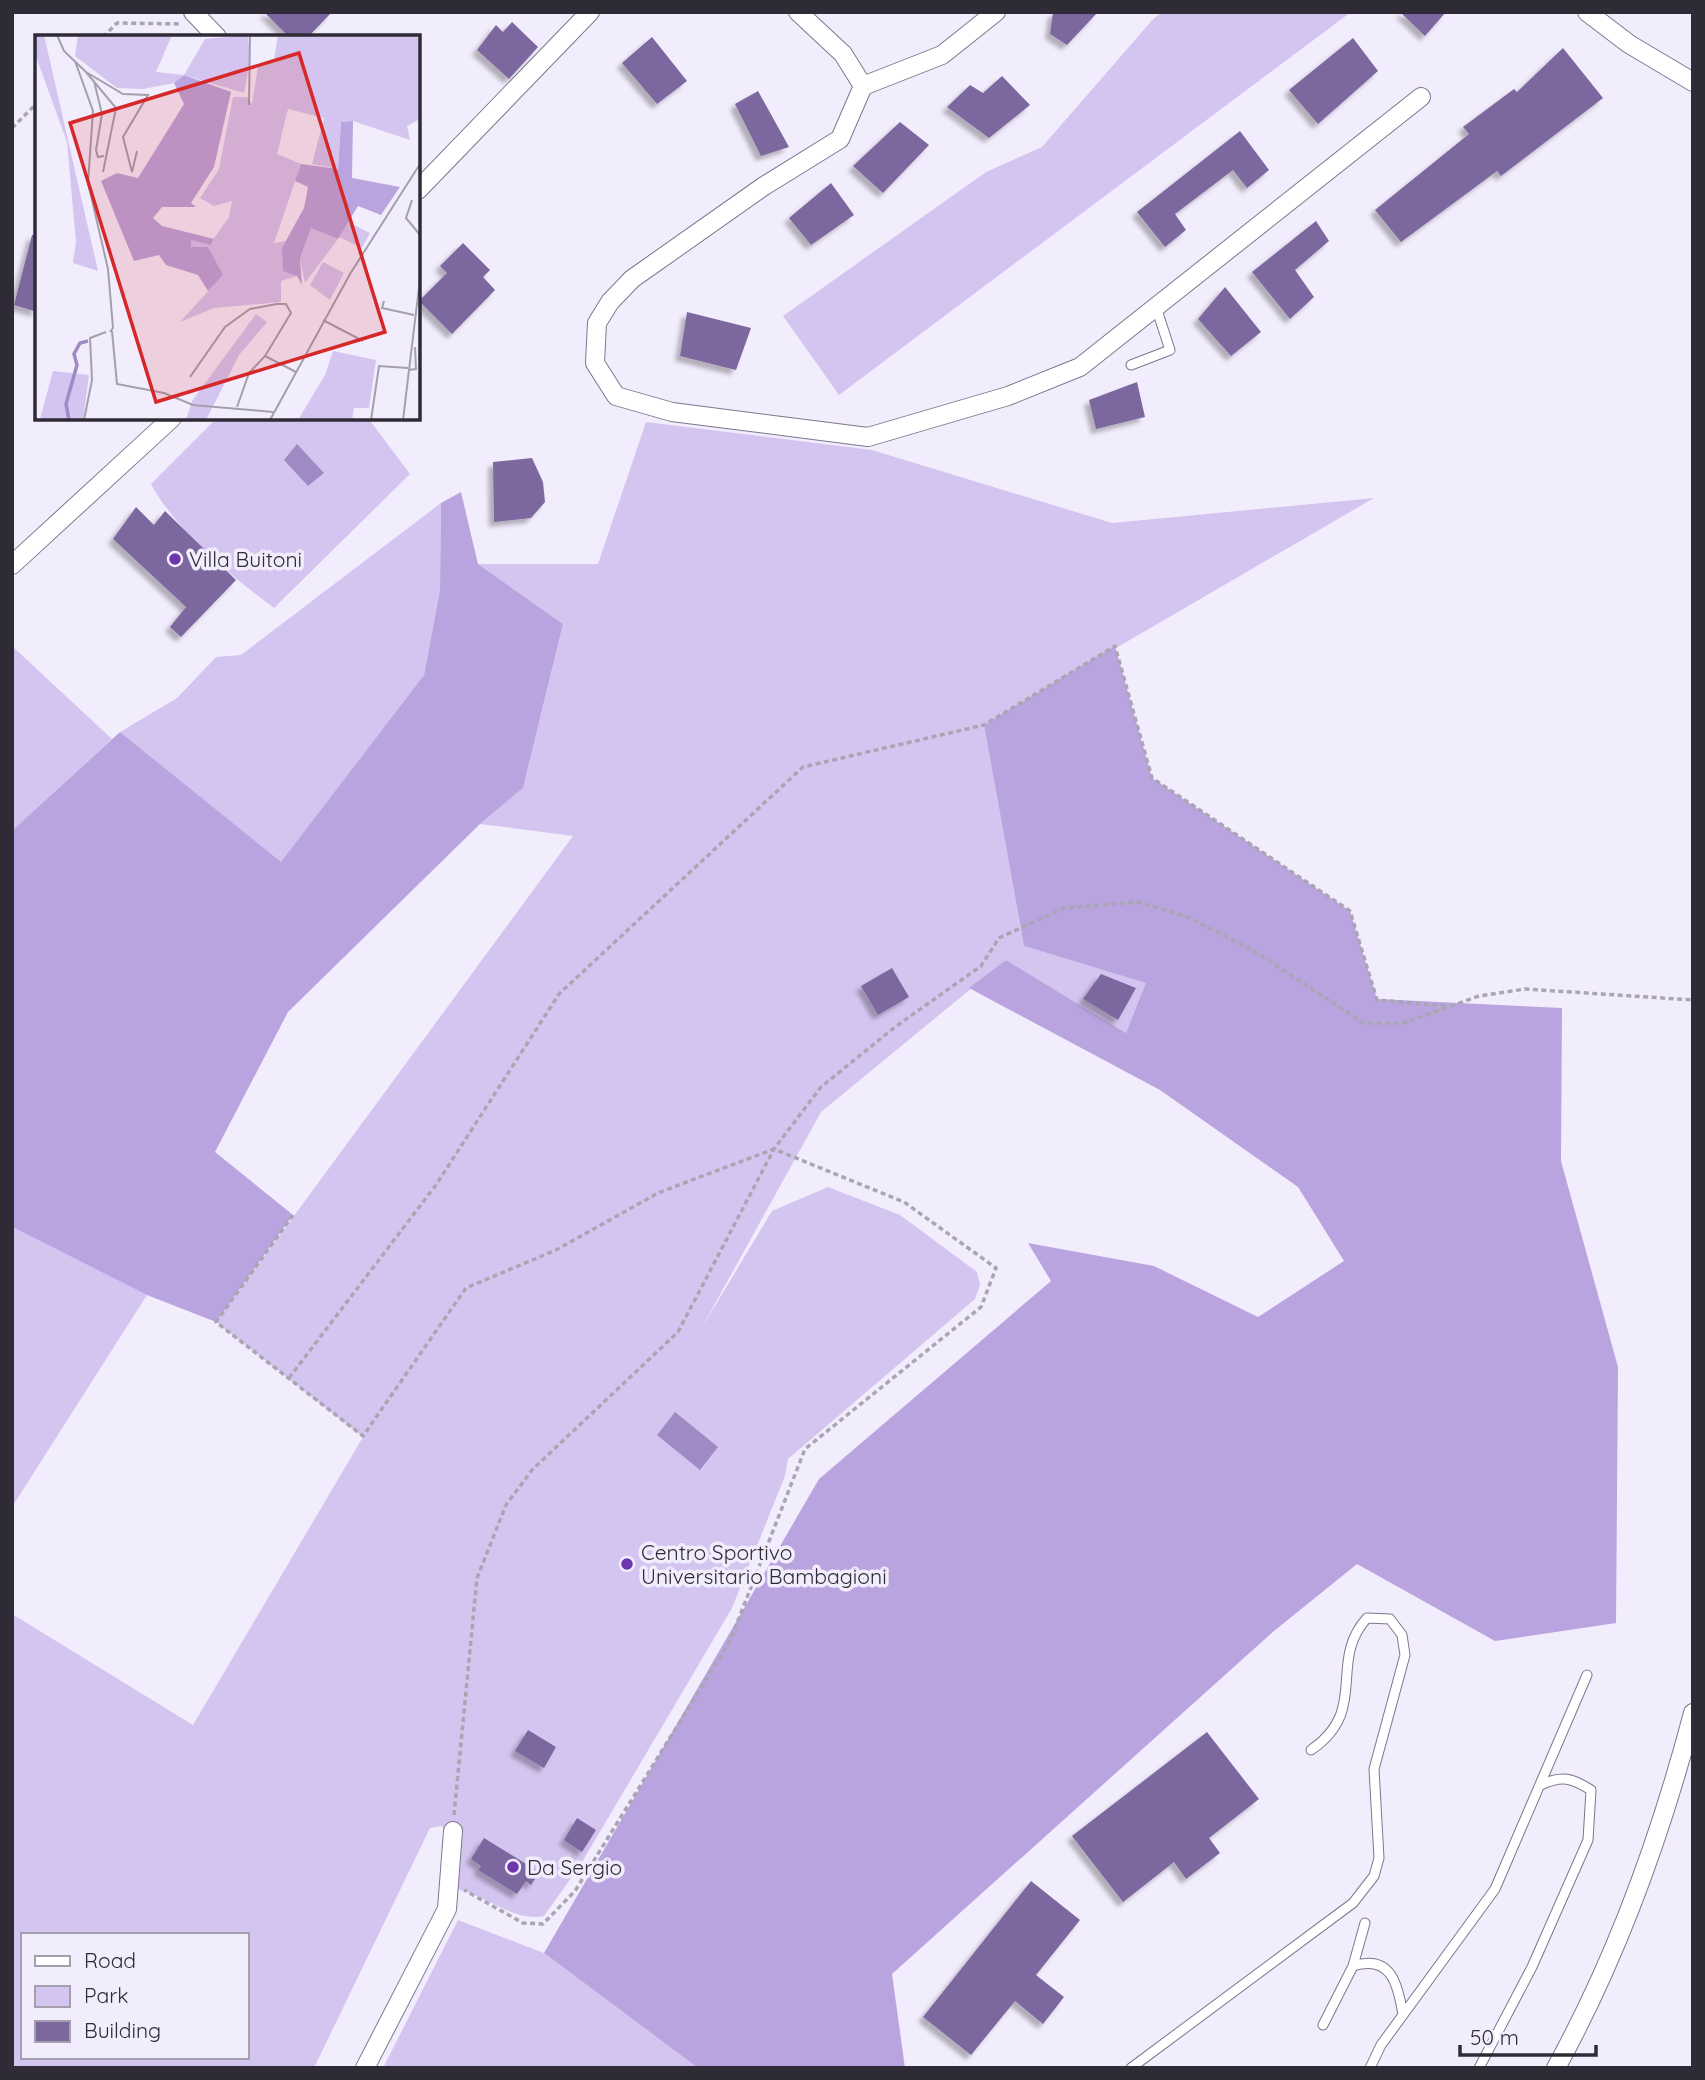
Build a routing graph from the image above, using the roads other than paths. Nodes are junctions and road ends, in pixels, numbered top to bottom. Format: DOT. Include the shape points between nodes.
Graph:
graph roads {
  1 [pos="590,12"];
  2 [pos="798,12"];
  3 [pos="996,12"];
  4 [pos="1587,12"];
  5 [pos="1693,82"];
  6 [pos="863,86"];
  7 [pos="1421,97"];
  8 [pos="420,188"];
  9 [pos="1156,307"];
  10 [pos="1131,365"];
  11 [pos="170,420"];
  12 [pos="12,565"];
  13 [pos="1587,1675"];
  14 [pos="1693,1713"];
  15 [pos="1311,1750"];
  16 [pos="1541,1785"];
  17 [pos="453,1831"];
  18 [pos="1364,1923"];
  19 [pos="1353,1966"];
  20 [pos="1403,2015"];
  21 [pos="1323,2025"];
  22 [pos="365,2068"];
  23 [pos="1130,2068"];
  24 [pos="1370,2068"];
  25 [pos="1479,2068"];
  26 [pos="1556,2068"];
  1 -- 8 [label="street"];
  2 -- 6 [label="street" via="842,54"];
  3 -- 6 [label="street" via="942,55"];
  4 -- 5 [label="street" via="1629,44"];
  6 -- 9 [label="street" via="840,139 632,279 610,302 597,323 595,363 616,396 672,412 867,437 1008,396 1080,367"];
  7 -- 9 [label="street"];
  9 -- 10 [label="lane" via="1170,350"];
  11 -- 12 [label="street"];
  13 -- 16 [label="lane"];
  14 -- 26 [label="street" via="1637,1892"];
  15 -- 23 [label="lane" via="1327,1739 1346,1706 1354,1632 1367,1618 1390,1619 1402,1636 1405,1655 1374,1769 1379,1857 1374,1875 1353,1903"];
  16 -- 20 [label="lane" via="1494,1889"];
  16 -- 25 [label="lane" via="1558,1777 1591,1790 1588,1840 1532,1967"];
  17 -- 22 [label="street" via="447,1909"];
  18 -- 19 [label="lane"];
  19 -- 20 [label="lane" via="1367,1962 1387,1969 1398,1984"];
  19 -- 21 [label="lane"];
  20 -- 24 [label="lane"];
}
